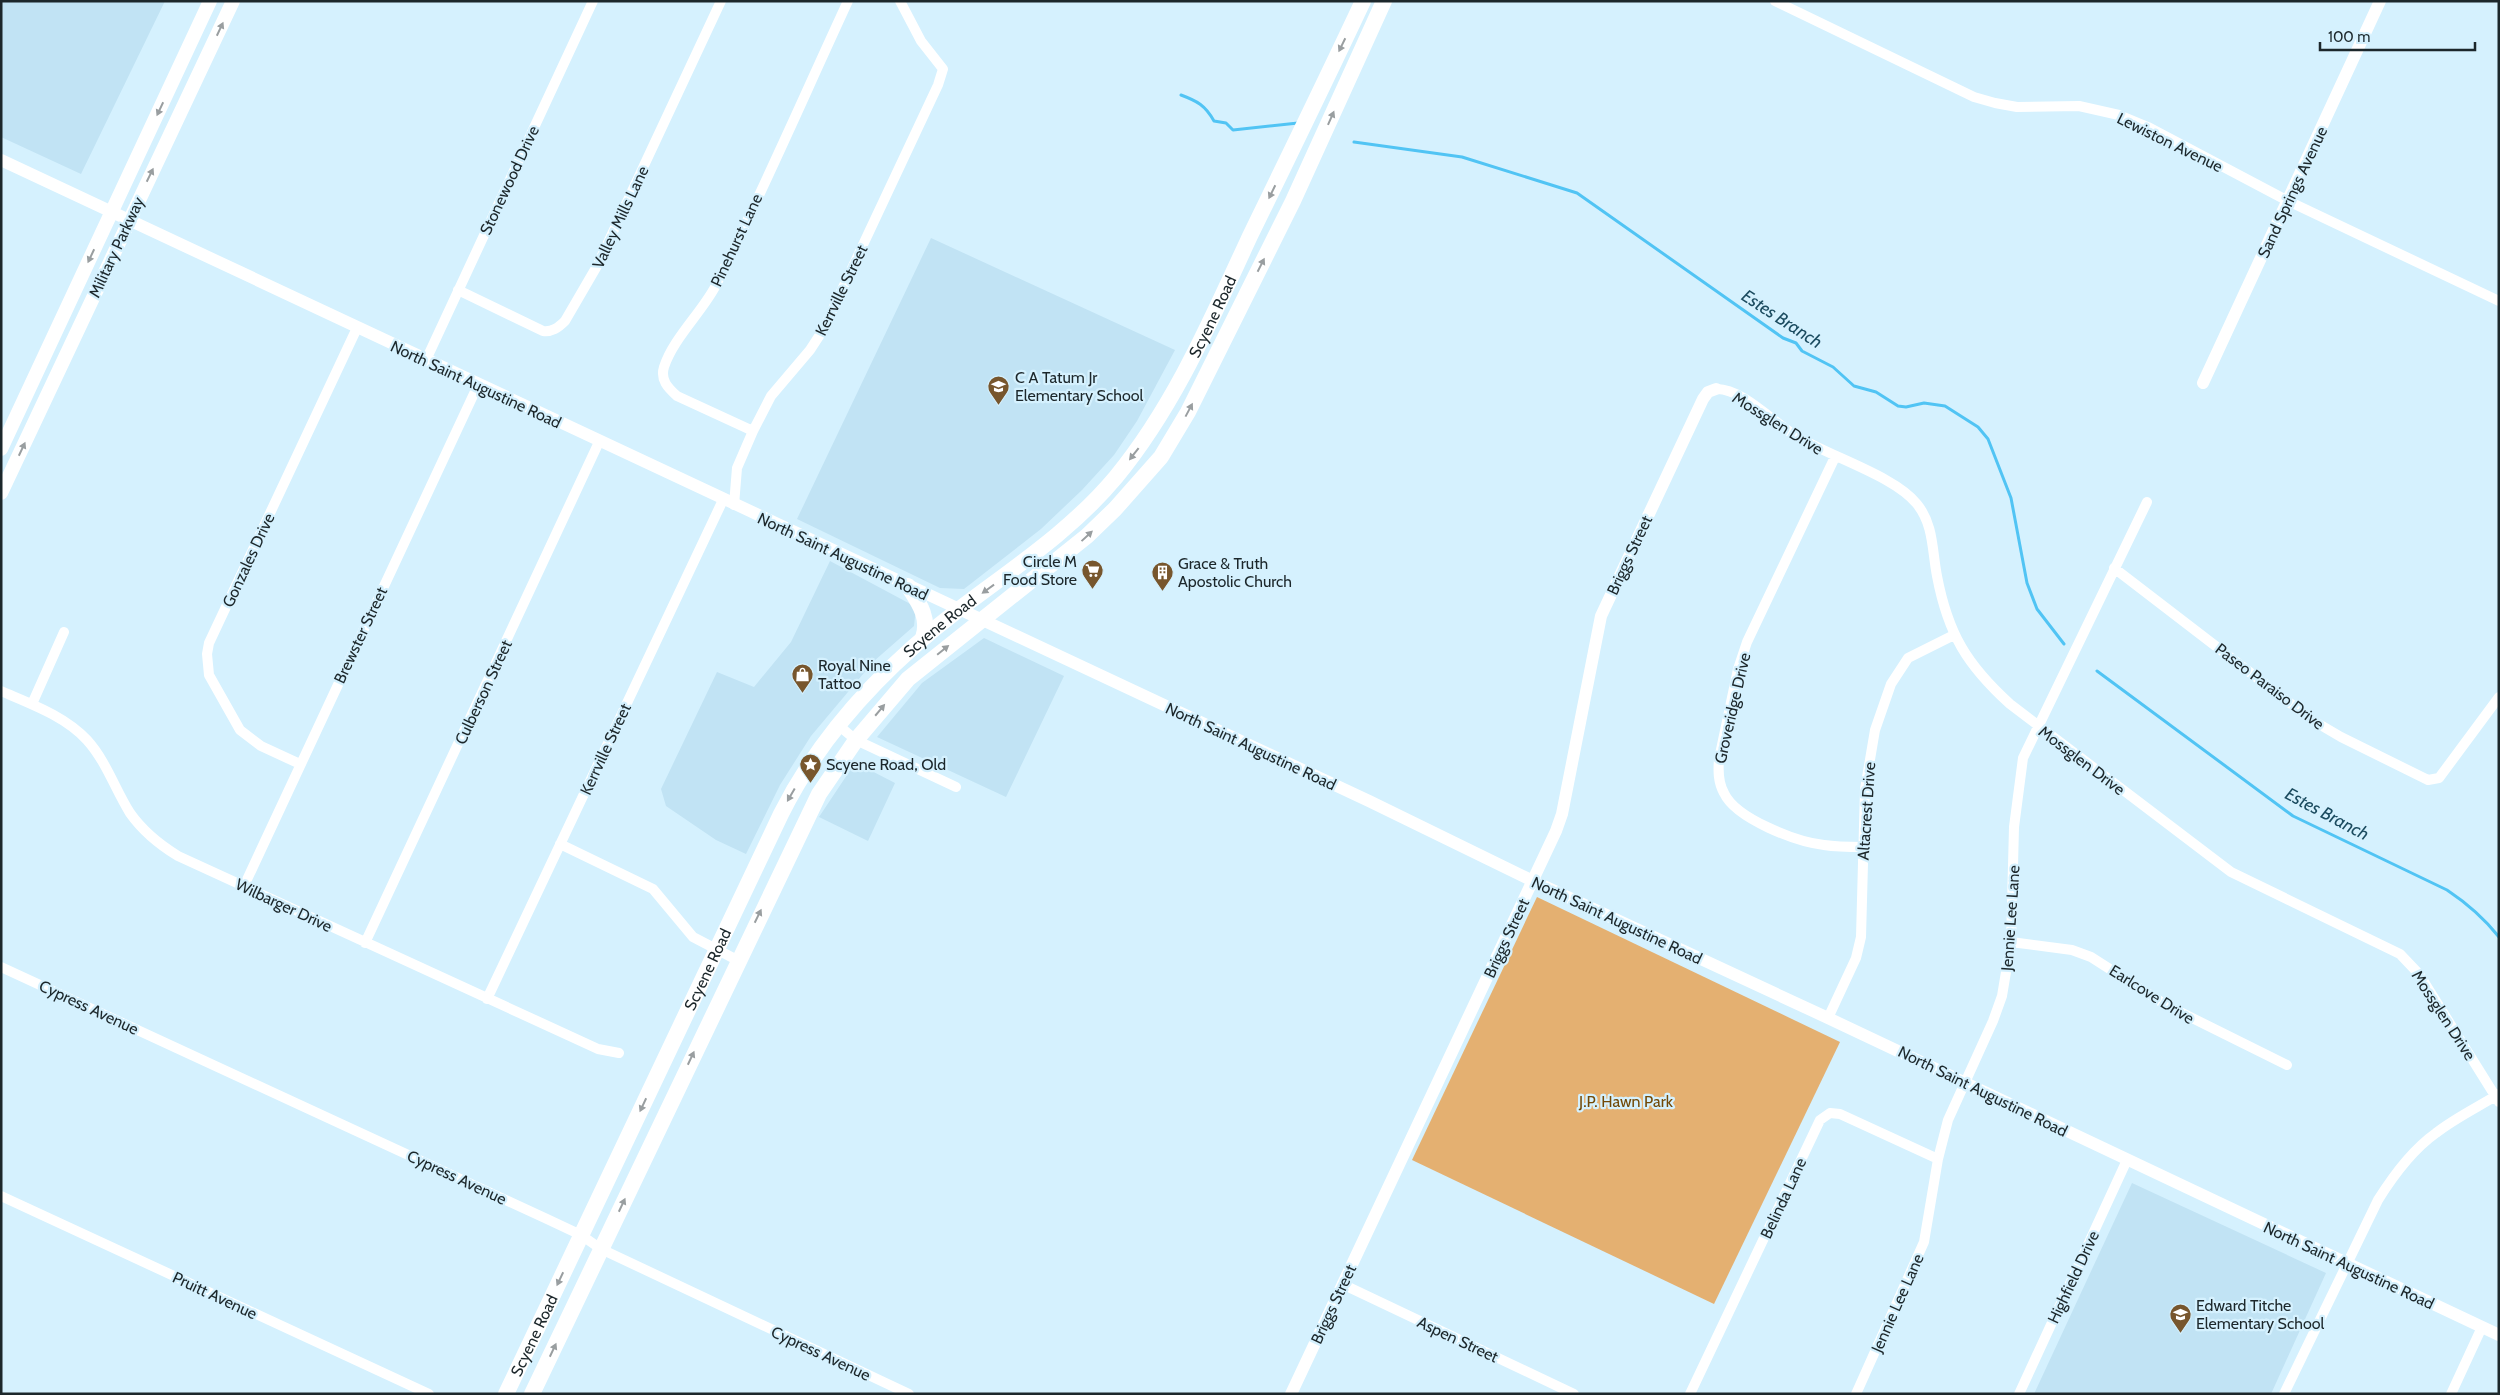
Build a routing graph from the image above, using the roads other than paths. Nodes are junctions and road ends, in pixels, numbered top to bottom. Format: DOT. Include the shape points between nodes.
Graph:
graph roads {
  1 [pos="210,1"];
  2 [pos="233,1"];
  3 [pos="593,1"];
  4 [pos="721,1"];
  5 [pos="848,1"];
  6 [pos="900,1"];
  7 [pos="1363,1"];
  8 [pos="1384,1"];
  9 [pos="1775,1"];
  10 [pos="2380,1"];
  11 [pos="172,84"];
  12 [pos="191,92"];
  13 [pos="1,160"];
  14 [pos="2288,201"];
  15 [pos="112,212"];
  16 [pos="128,220"];
  17 [pos="458,290"];
  18 [pos="2499,301"];
  19 [pos="357,328"];
  20 [pos="426,360"];
  21 [pos="2203,382"];
  22 [pos="478,385"];
  23 [pos="1716,389"];
  24 [pos="754,431"];
  25 [pos="599,442"];
  26 [pos="1,449"];
  27 [pos="1835,457"];
  28 [pos="1,493"];
  29 [pos="729,502"];
  30 [pos="2146,502"];
  31 [pos="2114,568"];
  32 [pos="908,586"];
  33 [pos="959,610"];
  34 [pos="981,620"];
  35 [pos="64,632"];
  36 [pos="1954,634"];
  37 [pos="923,638"];
  38 [pos="1,692"];
  39 [pos="2499,697"];
  40 [pos="32,704"];
  41 [pos="838,725"];
  42 [pos="2038,726"];
  43 [pos="856,740"];
  44 [pos="300,764"];
  45 [pos="956,787"];
  46 [pos="560,844"];
  47 [pos="1863,847"];
  48 [pos="1533,881"];
  49 [pos="244,886"];
  50 [pos="2011,942"];
  51 [pos="365,943"];
  52 [pos="717,950"];
  53 [pos="737,960"];
  54 [pos="1,967"];
  55 [pos="487,999"];
  56 [pos="1828,1018"];
  57 [pos="618,1053"];
  58 [pos="2287,1065"];
  59 [pos="1964,1083"];
  60 [pos="2498,1097"];
  61 [pos="1938,1159"];
  62 [pos="2126,1160"];
  63 [pos="1,1196"];
  64 [pos="581,1235"];
  65 [pos="601,1249"];
  66 [pos="2347,1264"];
  67 [pos="1342,1284"];
  68 [pos="2482,1327"];
  69 [pos="2499,1335"];
  70 [pos="429,1394"];
  71 [pos="506,1394"];
  72 [pos="532,1394"];
  73 [pos="909,1394"];
  74 [pos="1291,1394"];
  75 [pos="1574,1394"];
  76 [pos="1690,1394"];
  77 [pos="1856,1394"];
  78 [pos="2019,1394"];
  79 [pos="2284,1394"];
  80 [pos="2452,1394"];
  1 -- 11 [label="main road, Military Parkway"];
  12 -- 2 [label="main road, Military Parkway, one-way"];
  3 -- 17 [label="street, Stonewood Drive"];
  4 -- 17 [label="street, Valley Mills Lane" via="597,266 559,328 543,331"];
  5 -- 24 [label="street, Pinehurst Lane" via="715,286 664,368 668,388 677,396"];
  6 -- 24 [label="street, Kerrville Street" via="921,41 943,69 938,85 823,330 771,396"];
  7 -- 33 [label="main road, Scyene Road, one-way" via="1186,371 1159,420 1112,482 1072,523"];
  34 -- 8 [label="main road, Scyene Road, one-way" via="1087,536 1161,457 1188,412 1294,201"];
  9 -- 14 [label="street, Lewiston Avenue" via="1995,103 2079,106 2119,115"];
  10 -- 14 [label="street, Sand Springs Avenue"];
  11 -- 12 [label="main road"];
  11 -- 15 [label="main road, Military Parkway, one-way"];
  16 -- 12 [label="main road, Military Parkway, one-way"];
  13 -- 15 [label="street, North Saint Augustine Road"];
  14 -- 18 [label="street, Lewiston Avenue"];
  14 -- 21 [label="street, Sand Springs Avenue"];
  15 -- 16 [label="street, North Saint Augustine Road"];
  15 -- 26 [label="main road, Military Parkway, one-way"];
  16 -- 19 [label="street, North Saint Augustine Road"];
  28 -- 16 [label="main road, Military Parkway, one-way"];
  17 -- 20 [label="street, Stonewood Drive"];
  19 -- 20 [label="street, North Saint Augustine Road"];
  19 -- 44 [label="street, Gonzales Drive" via="206,654 209,675 240,730 261,746"];
  20 -- 22 [label="street, North Saint Augustine Road"];
  22 -- 25 [label="street, North Saint Augustine Road"];
  22 -- 44 [label="street, Brewster Street"];
  23 -- 27 [label="street, Mossglen Drive" via="1755,405 1789,432"];
  23 -- 48 [label="street, Briggs Street" via="1703,399 1604,610 1562,814"];
  24 -- 29 [label="street, Kerrville Street" via="737,468"];
  25 -- 29 [label="street, North Saint Augustine Road"];
  25 -- 51 [label="street, Culberson Street"];
  27 -- 36 [label="street, Mossglen Drive" via="1887,481 1905,493 1923,512 1933,544 1943,605"];
  27 -- 47 [label="street, Groveridge Drive" via="1747,642 1738,669 1718,773 1724,795 1750,818 1797,839 1824,845"];
  29 -- 32 [label="street, North Saint Augustine Road"];
  29 -- 46 [label="street, Kerrville Street"];
  30 -- 31 [label="street, Jennie Lee Lane"];
  31 -- 39 [label="street, Paseo Paraiso Drive" via="2312,720 2428,780 2439,778"];
  31 -- 42 [label="street, Jennie Lee Lane"];
  32 -- 33 [label="street, North Saint Augustine Road"];
  32 -- 37 [label="main road" via="923,610 926,629"];
  33 -- 34 [label="street, North Saint Augustine Road"];
  33 -- 37 [label="main road, Scyene Road"];
  43 -- 34 [label="main road, Scyene Road, one-way" via="908,679"];
  34 -- 48 [label="street, North Saint Augustine Road"];
  35 -- 40 [label="street"];
  36 -- 42 [label="street, Mossglen Drive" via="1976,672"];
  36 -- 47 [label="street, Altacrest Drive" via="1908,658 1891,684 1867,770"];
  37 -- 41 [label="main road, Scyene Road" via="883,674"];
  38 -- 40 [label="street, Wilbarger Drive"];
  40 -- 49 [label="street, Wilbarger Drive" via="68,724 88,742 130,813 161,846"];
  41 -- 43 [label="street"];
  41 -- 52 [label="main road, Scyene Road, one-way" via="788,800"];
  42 -- 50 [label="street, Jennie Lee Lane" via="2023,758 2019,778 2014,827"];
  42 -- 60 [label="street, Mossglen Drive" via="2231,872 2400,954 2419,974"];
  43 -- 45 [label="street"];
  53 -- 43 [label="main road, Scyene Road, one-way" via="819,794"];
  44 -- 49 [label="street, Brewster Street"];
  46 -- 52 [label="street" via="653,888 693,937"];
  46 -- 55 [label="street, Kerrville Street"];
  47 -- 56 [label="street, Altacrest Drive" via="1861,937 1856,958"];
  48 -- 56 [label="street, North Saint Augustine Road"];
  48 -- 67 [label="street, Briggs Street"];
  49 -- 51 [label="street, Wilbarger Drive"];
  50 -- 58 [label="street, Earlcove Drive" via="2072,950 2090,957 2166,1005"];
  50 -- 59 [label="street, Jennie Lee Lane" via="2002,996"];
  51 -- 55 [label="street, Wilbarger Drive"];
  52 -- 53 [label="street"];
  52 -- 64 [label="main road, Scyene Road, one-way"];
  65 -- 53 [label="main road, Scyene Road, one-way"];
  54 -- 64 [label="street, Cypress Avenue"];
  55 -- 57 [label="street, Wilbarger Drive" via="598,1049"];
  56 -- 59 [label="street, North Saint Augustine Road"];
  59 -- 61 [label="street, Jennie Lee Lane" via="1948,1120"];
  59 -- 62 [label="street, North Saint Augustine Road"];
  60 -- 66 [label="street" via="2436,1132 2408,1159 2378,1200"];
  61 -- 76 [label="street, Belinda Lane" via="1840,1114 1830,1113 1820,1120"];
  61 -- 77 [label="street, Jennie Lee Lane" via="1924,1242"];
  62 -- 66 [label="street, North Saint Augustine Road"];
  62 -- 78 [label="street, Highfield Drive"];
  63 -- 70 [label="street, Pruitt Avenue"];
  64 -- 65 [label="street, Cypress Avenue"];
  64 -- 71 [label="main road, Scyene Road, one-way"];
  72 -- 65 [label="main road, Scyene Road, one-way"];
  65 -- 73 [label="street, Cypress Avenue"];
  66 -- 68 [label="street, North Saint Augustine Road"];
  66 -- 79 [label="street"];
  67 -- 74 [label="street, Briggs Street"];
  67 -- 75 [label="street, Aspen Street"];
  68 -- 69 [label="street, North Saint Augustine Road"];
  68 -- 80 [label="street"];
}
